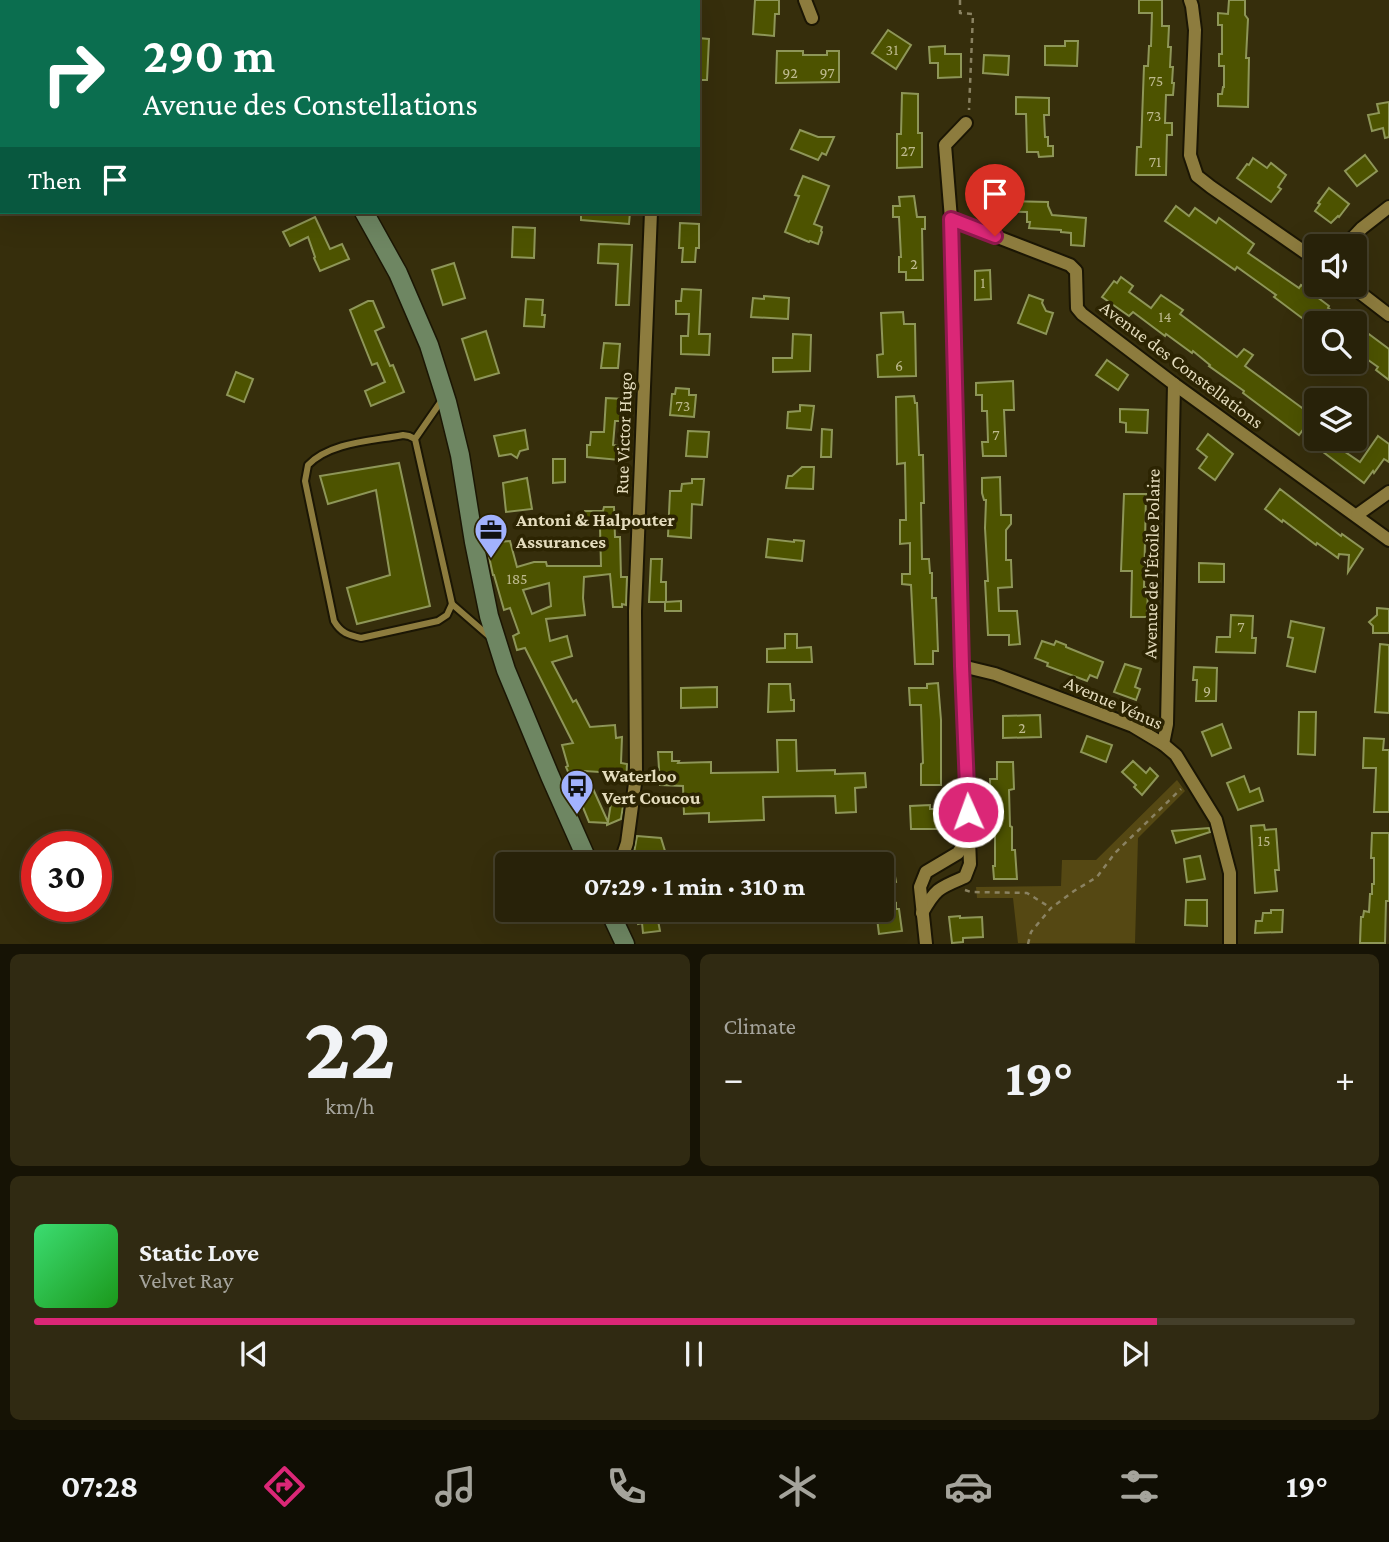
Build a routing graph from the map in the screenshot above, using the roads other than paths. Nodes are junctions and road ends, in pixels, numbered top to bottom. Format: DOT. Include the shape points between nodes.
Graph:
graph roads {
  1 [pos="805,0"];
  2 [pos="1190,0"];
  3 [pos="812,18"];
  4 [pos="966,123"];
  5 [pos="1389,207"];
  6 [pos="365,214"];
  7 [pos="651,214"];
  8 [pos="951,219"];
  9 [pos="1356,234"];
  10 [pos="1304,252"];
  11 [pos="1366,297"];
  12 [pos="1389,315"];
  13 [pos="1174,384"];
  14 [pos="445,396"];
  15 [pos="415,439"];
  16 [pos="1389,492"];
  17 [pos="1357,516"];
  18 [pos="1389,540"];
  19 [pos="452,604"];
  20 [pos="498,644"];
  21 [pos="962,666"];
  22 [pos="1163,744"];
  23 [pos="969,836"];
  24 [pos="584,852"];
  25 [pos="624,852"];
  26 [pos="922,913"];
  27 [pos="615,922"];
  28 [pos="625,943"];
  29 [pos="926,943"];
  30 [pos="1230,943"];
  1 -- 3 [label="street"];
  2 -- 10 [label="street" via="1195,30 1191,155 1197,176"];
  4 -- 8 [label="street" via="945,145"];
  5 -- 9 [label="street"];
  6 -- 14 [label="main road" via="398,273"];
  7 -- 25 [label="street, Rue Victor Hugo" via="635,611 636,776"];
  8 -- 13 [label="street, Avenue des Constellations" via="1070,265 1076,271 1077,308 1082,314"];
  8 -- 21 [label="street"];
  11 -- 12 [label="street"];
  13 -- 17 [label="street, Avenue des Constellations"];
  13 -- 22 [label="street, Avenue de l'Étoile Polaire"];
  14 -- 15 [label="lane"];
  14 -- 20 [label="main road"];
  15 -- 19 [label="lane"];
  15 -- 19 [label="lane" via="403,435 336,448 308,465 305,481 334,621 343,633 361,638 438,621"];
  16 -- 17 [label="street"];
  17 -- 18 [label="street, Avenue des Constellations"];
  19 -- 20 [label="lane"];
  20 -- 24 [label="main road"];
  21 -- 22 [label="street, Avenue Vénus" via="1133,726"];
  21 -- 23 [label="street"];
  22 -- 30 [label="street, Avenue Vénus" via="1176,755 1216,820 1230,873"];
  23 -- 26 [label="street" via="958,853 926,872 920,887"];
  23 -- 26 [label="street" via="970,864 965,877 933,894"];
  26 -- 29 [label="street"];
  27 -- 28 [label="main road"];
}
